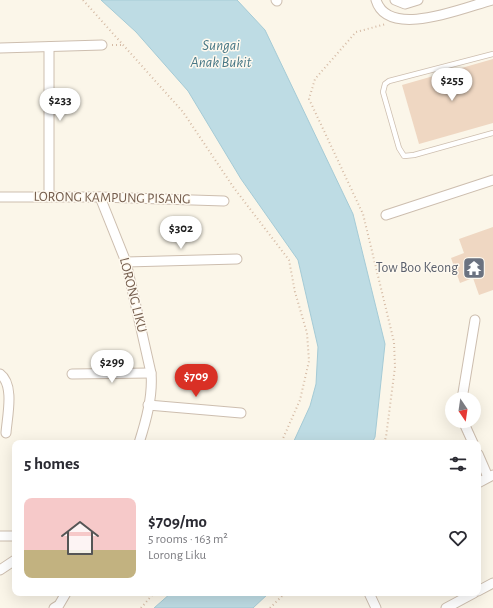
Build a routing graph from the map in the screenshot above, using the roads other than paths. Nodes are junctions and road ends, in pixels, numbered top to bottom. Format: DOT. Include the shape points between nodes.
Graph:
graph roads {
  1 [pos="376,0"];
  2 [pos="395,0"];
  3 [pos="418,0"];
  4 [pos="492,0"];
  5 [pos="102,45"];
  6 [pos="50,47"];
  7 [pos="0,48"];
  8 [pos="493,54"];
  9 [pos="493,132"];
  10 [pos="493,180"];
  11 [pos="0,197"];
  12 [pos="49,197"];
  13 [pos="100,197"];
  14 [pos="224,201"];
  15 [pos="386,215"];
  16 [pos="237,259"];
  17 [pos="126,262"];
  18 [pos="475,320"];
  19 [pos="151,372"];
  20 [pos="0,374"];
  21 [pos="72,374"];
  22 [pos="463,392"];
  23 [pos="148,405"];
  24 [pos="241,413"];
  25 [pos="466,428"];
  26 [pos="6,434"];
  27 [pos="140,440"];
  28 [pos="472,440"];
  29 [pos="481,459"];
  30 [pos="491,476"];
  31 [pos="481,481"];
  32 [pos="0,536"];
  33 [pos="12,536"];
  34 [pos="12,562"];
  35 [pos="0,570"];
  36 [pos="493,583"];
  37 [pos="481,589"];
  38 [pos="64,596"];
  39 [pos="370,596"];
  40 [pos="468,596"];
  41 [pos="54,608"];
  42 [pos="376,608"];
  43 [pos="446,608"];
  1 -- 4 [label="street" via="382,12 394,18 418,21"];
  2 -- 3 [label="street" via="405,4"];
  5 -- 6 [label="street"];
  6 -- 7 [label="street"];
  6 -- 12 [label="street"];
  8 -- 9 [label="lane" via="389,81 385,84 383,92 399,148 404,156"];
  10 -- 15 [label="street"];
  11 -- 12 [label="street, LORONG KAMPUNG PISANG"];
  12 -- 13 [label="street, LORONG KAMPUNG PISANG"];
  13 -- 14 [label="street, LORONG KAMPUNG PISANG"];
  13 -- 17 [label="street, LORONG LIKU"];
  16 -- 17 [label="street"];
  17 -- 19 [label="street, LORONG LIKU"];
  18 -- 22 [label="street"];
  19 -- 21 [label="street"];
  19 -- 23 [label="street, LORONG LIKU" via="152,385"];
  20 -- 26 [label="street" via="6,381 8,391"];
  23 -- 24 [label="street"];
  23 -- 27 [label="street, LORONG LIKU"];
  25 -- 28 [label="street"];
  29 -- 30 [label="street"];
  30 -- 31 [label="street"];
  32 -- 33 [label="street"];
  34 -- 35 [label="street"];
  36 -- 37 [label="street"];
  38 -- 41 [label="street"];
  39 -- 42 [label="street"];
  40 -- 43 [label="street"];
}
